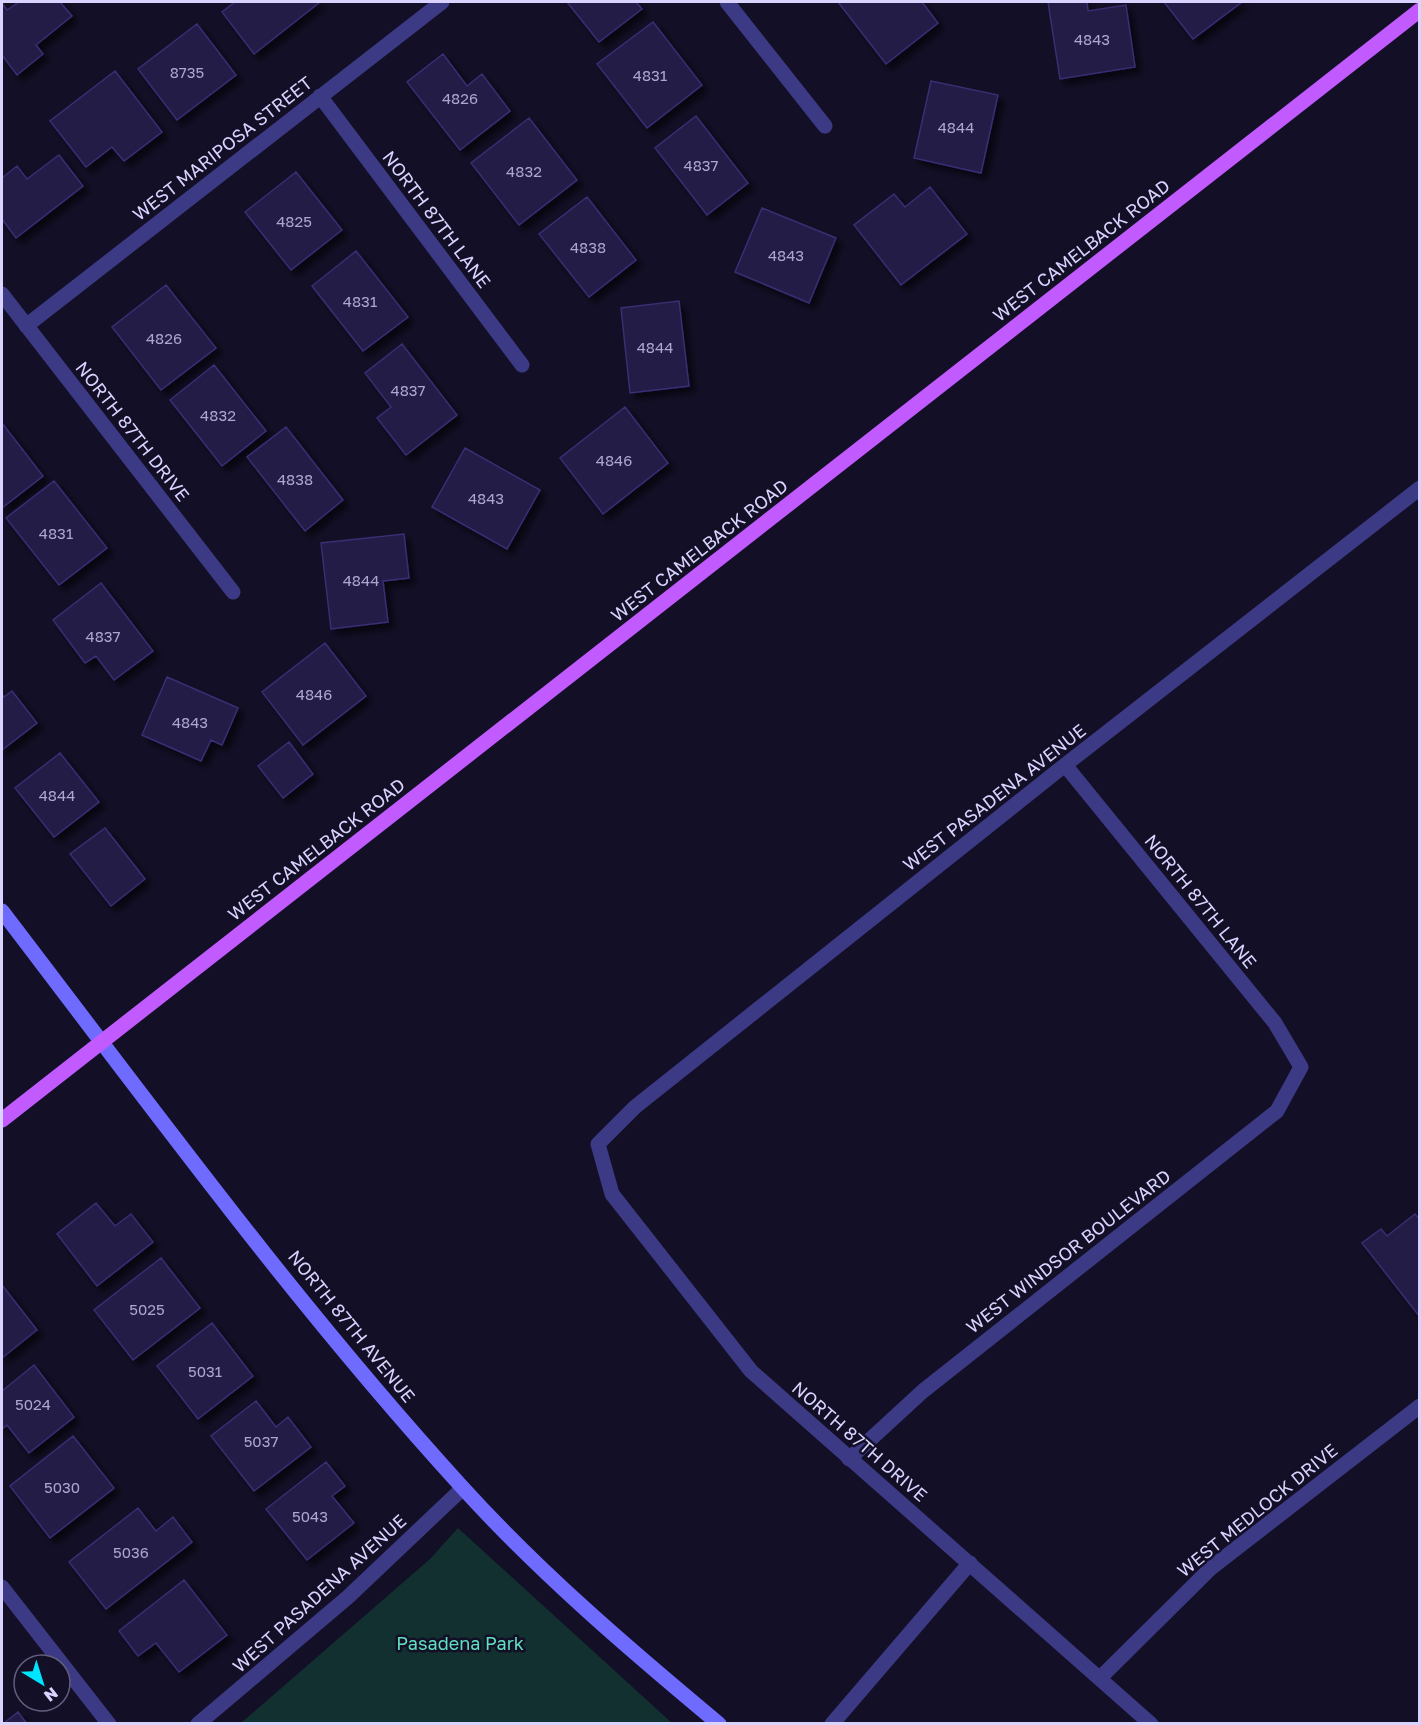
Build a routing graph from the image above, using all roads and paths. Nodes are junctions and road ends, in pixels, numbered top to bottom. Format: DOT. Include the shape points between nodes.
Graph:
graph roads {
  1 [pos="442,2"];
  2 [pos="727,2"];
  3 [pos="1419,10"];
  4 [pos="320,96"];
  5 [pos="825,126"];
  6 [pos="2,294"];
  7 [pos="26,326"];
  8 [pos="522,365"];
  9 [pos="1419,488"];
  10 [pos="233,592"];
  11 [pos="1065,765"];
  12 [pos="2,911"];
  13 [pos="102,1043"];
  14 [pos="1301,1067"];
  15 [pos="2,1120"];
  16 [pos="598,1144"];
  17 [pos="1419,1406"];
  18 [pos="849,1459"];
  19 [pos="463,1488"];
  20 [pos="970,1563"];
  21 [pos="2,1587"];
  22 [pos="1101,1677"];
  23 [pos="109,1724"];
  24 [pos="198,1724"];
  25 [pos="719,1724"];
  26 [pos="832,1724"];
  27 [pos="1151,1724"];
  1 -- 4 [label="street, WEST MARIPOSA STREET"];
  2 -- 5 [label="street"];
  3 -- 13 [label="main road, WEST CAMELBACK ROAD"];
  4 -- 7 [label="street, WEST MARIPOSA STREET"];
  4 -- 8 [label="street, NORTH 87TH LANE"];
  6 -- 7 [label="street, NORTH 87TH DRIVE"];
  7 -- 10 [label="street, NORTH 87TH DRIVE"];
  9 -- 11 [label="street, WEST PASADENA AVENUE"];
  11 -- 14 [label="street, NORTH 87TH LANE" via="1275,1023"];
  11 -- 16 [label="street, WEST PASADENA AVENUE" via="635,1107"];
  12 -- 13 [label="street, NORTH 87TH AVENUE"];
  13 -- 15 [label="main road, WEST CAMELBACK ROAD"];
  13 -- 19 [label="street, NORTH 87TH AVENUE" via="352,1360"];
  14 -- 18 [label="street, WEST WINDSOR BOULEVARD" via="1277,1111 922,1391"];
  16 -- 18 [label="street, NORTH 87TH DRIVE" via="612,1194 751,1371"];
  17 -- 22 [label="street, WEST MEDLOCK DRIVE" via="1211,1568"];
  18 -- 20 [label="street, NORTH 87TH DRIVE"];
  19 -- 24 [label="street, WEST PASADENA AVENUE" via="348,1597"];
  19 -- 25 [label="street, NORTH 87TH AVENUE" via="548,1574"];
  20 -- 22 [label="street, NORTH 87TH DRIVE"];
  20 -- 26 [label="street"];
  21 -- 23 [label="street"];
  22 -- 27 [label="street, NORTH 87TH DRIVE"];
}
